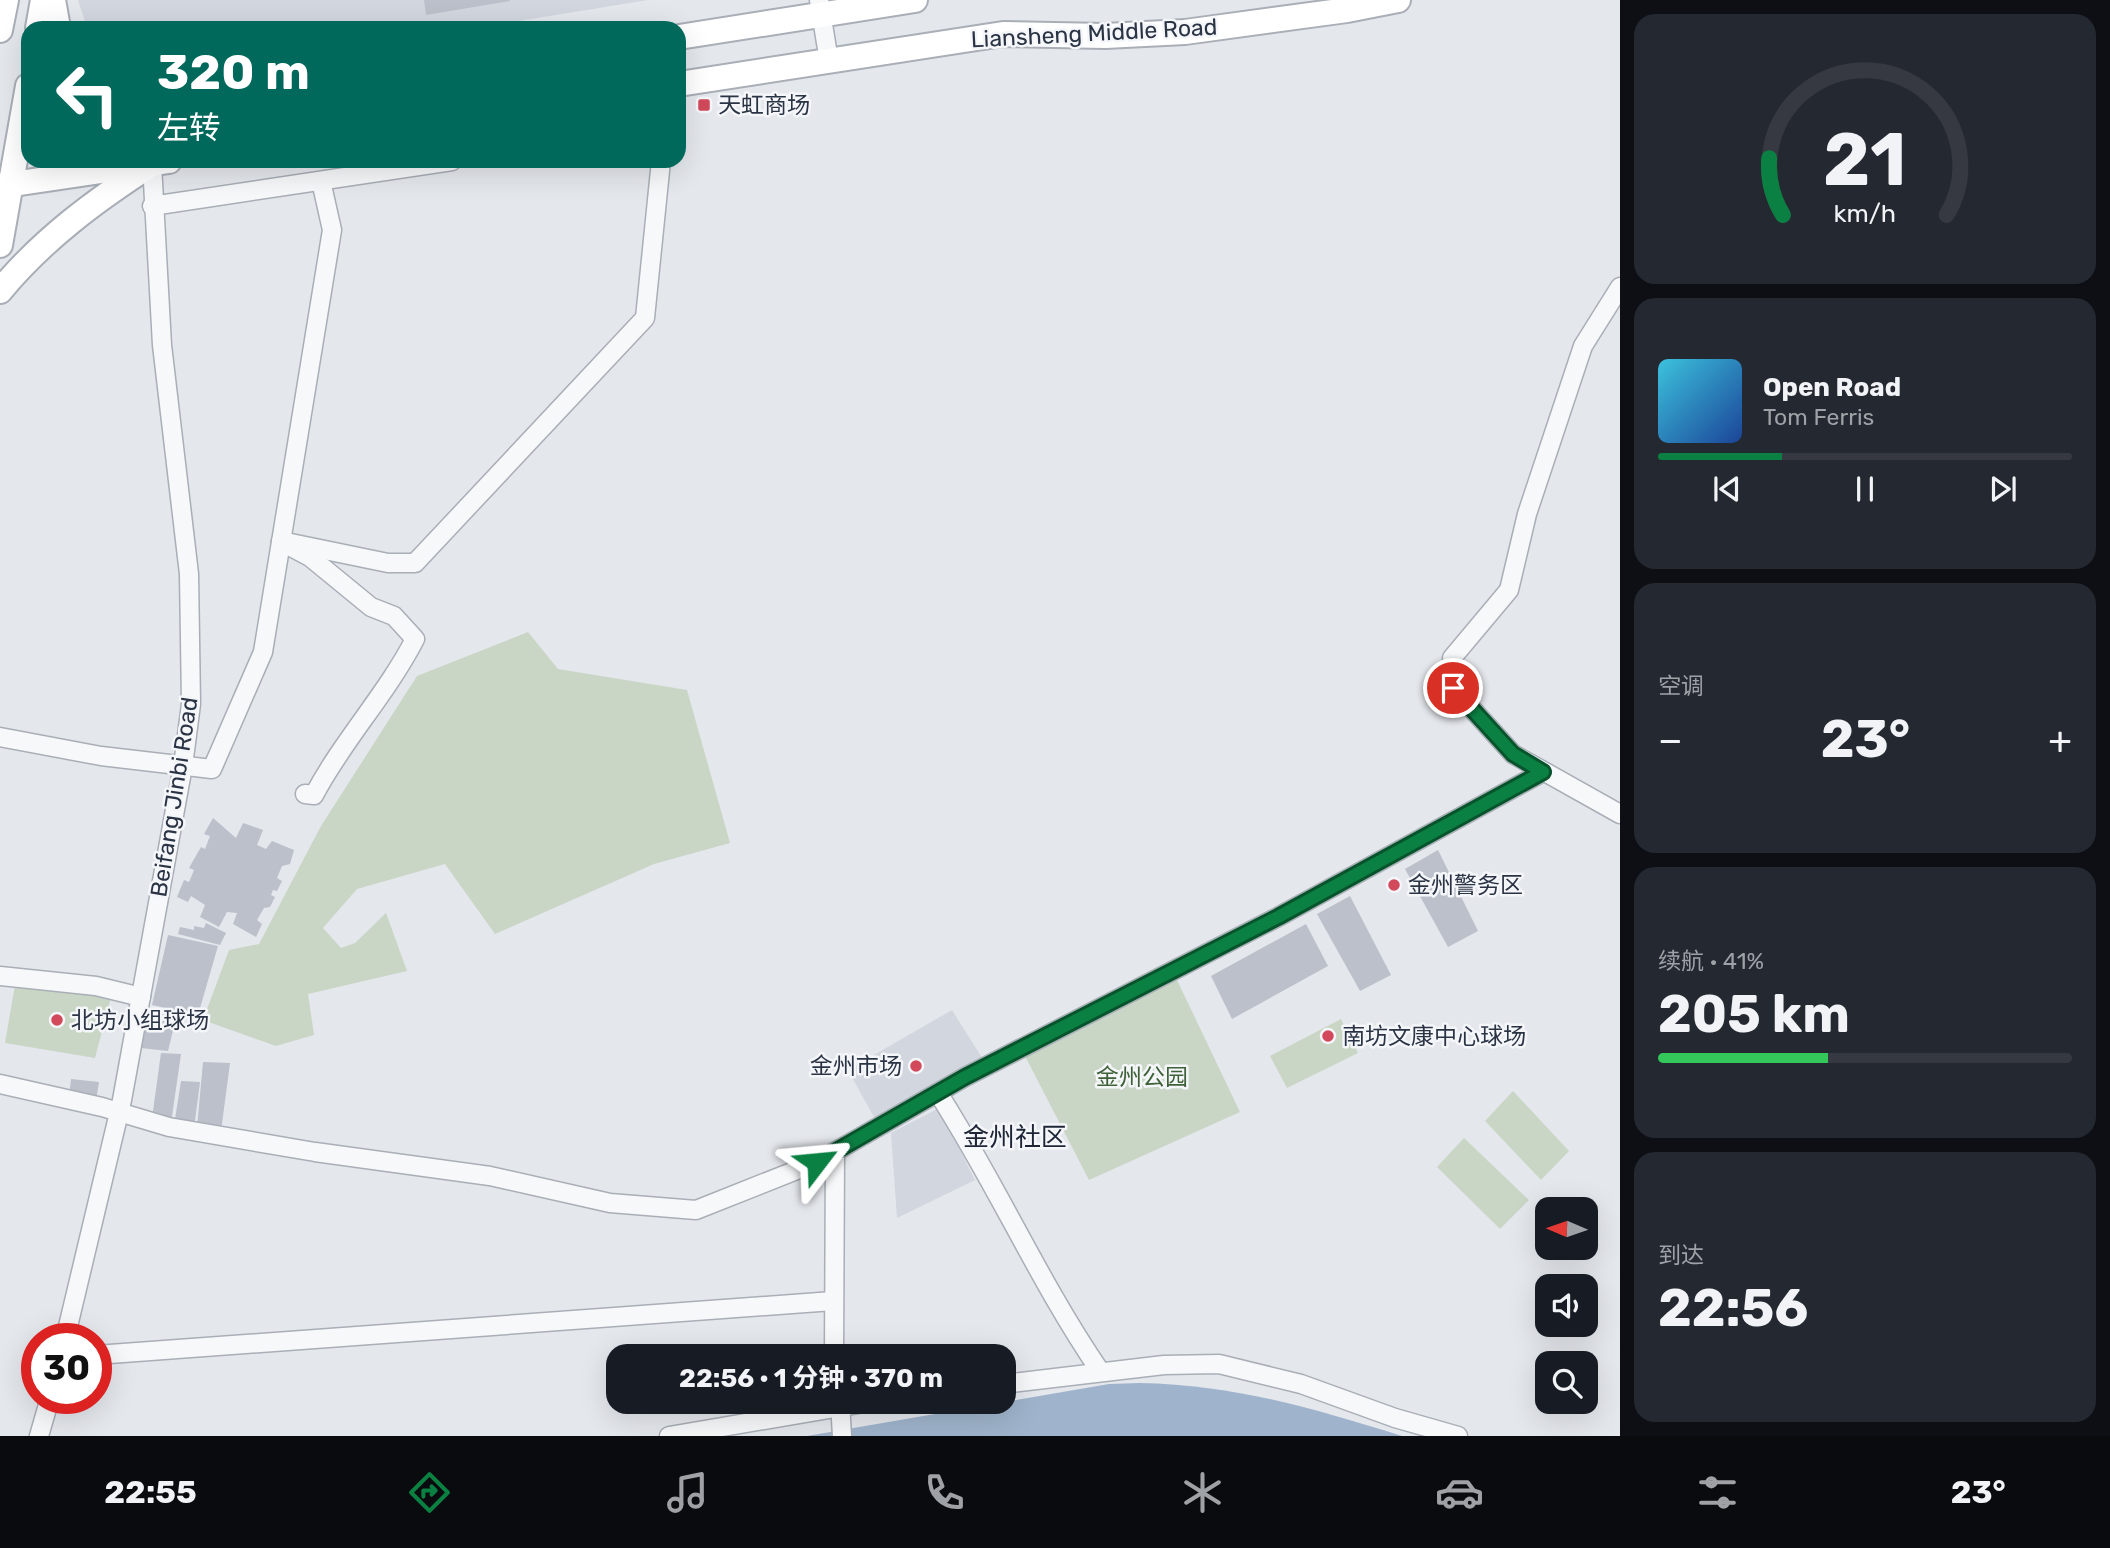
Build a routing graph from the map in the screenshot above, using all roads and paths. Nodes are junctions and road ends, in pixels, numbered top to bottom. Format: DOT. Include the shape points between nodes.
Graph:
graph roads {
  1 [pos="6,0"];
  2 [pos="43,0"];
  3 [pos="53,0"];
  4 [pos="915,0"];
  5 [pos="1398,0"];
  6 [pos="821,7"];
  7 [pos="39,21"];
  8 [pos="57,21"];
  9 [pos="0,30"];
  10 [pos="686,36"];
  11 [pos="829,61"];
  12 [pos="686,83"];
  13 [pos="21,119"];
  14 [pos="16,142"];
  15 [pos="122,168"];
  16 [pos="151,168"];
  17 [pos="159,168"];
  18 [pos="406,168"];
  19 [pos="660,168"];
  20 [pos="321,181"];
  21 [pos="6,186"];
  22 [pos="152,206"];
  23 [pos="0,245"];
  24 [pos="1620,287"];
  25 [pos="0,291"];
  26 [pos="281,541"];
  27 [pos="0,737"];
  28 [pos="183,766"];
  29 [pos="1543,772"];
  30 [pos="304,794"];
  31 [pos="1620,814"];
  32 [pos="0,976"];
  33 [pos="141,997"];
  34 [pos="0,1084"];
  35 [pos="938,1093"];
  36 [pos="119,1113"];
  37 [pos="835,1152"];
  38 [pos="833,1301"];
  39 [pos="69,1323"];
  40 [pos="834,1344"];
  41 [pos="112,1354"];
  42 [pos="1100,1371"];
  43 [pos="1016,1382"];
  44 [pos="45,1414"];
  45 [pos="787,1414"];
  46 [pos="841,1414"];
  47 [pos="39,1436"];
  48 [pos="669,1436"];
  49 [pos="842,1436"];
  50 [pos="1458,1436"];
  1 -- 9 [label="main road"];
  2 -- 7 [label="main road"];
  3 -- 8 [label="main road"];
  4 -- 6 [label="main road"];
  5 -- 11 [label="main road, Liansheng Middle Road" via="1185,32 1003,34"];
  6 -- 10 [label="main road"];
  6 -- 11 [label="street"];
  11 -- 12 [label="main road, Liansheng Middle Road"];
  13 -- 14 [label="main road"];
  14 -- 21 [label="main road"];
  15 -- 21 [label="main road"];
  16 -- 25 [label="main road" via="78,214"];
  17 -- 22 [label="street, Beifang Jinbi Road"];
  18 -- 20 [label="street"];
  19 -- 26 [label="street" via="645,318 415,563 388,563"];
  20 -- 22 [label="street"];
  20 -- 26 [label="street" via="332,230"];
  21 -- 23 [label="main road"];
  22 -- 28 [label="street, Beifang Jinbi Road" via="162,345 189,574 191,704"];
  24 -- 29 [label="street" via="1583,346 1527,514 1508,590 1452,658 1453,688 1513,754"];
  26 -- 28 [label="street" via="262,652 247,691 212,769"];
  26 -- 30 [label="street" via="310,557 371,607 394,616 415,639 400,670 349,735 314,795"];
  27 -- 28 [label="street"];
  28 -- 33 [label="street, Beifang Jinbi Road"];
  29 -- 31 [label="street"];
  29 -- 35 [label="street" via="1278,917"];
  32 -- 33 [label="street" via="96,986"];
  33 -- 36 [label="street, Beifang Jinbi Road"];
  34 -- 36 [label="street"];
  35 -- 37 [label="street"];
  35 -- 42 [label="street" via="1031,1263"];
  36 -- 37 [label="street" via="169,1127 490,1177 610,1203 677,1209 696,1210"];
  36 -- 39 [label="street, Beifang Jinbi Road"];
  37 -- 38 [label="street"];
  38 -- 40 [label="street"];
  38 -- 41 [label="street"];
  42 -- 43 [label="street"];
  42 -- 50 [label="street" via="1219,1364 1301,1384"];
  44 -- 47 [label="street"];
  45 -- 48 [label="street"];
  46 -- 49 [label="street"];
}
